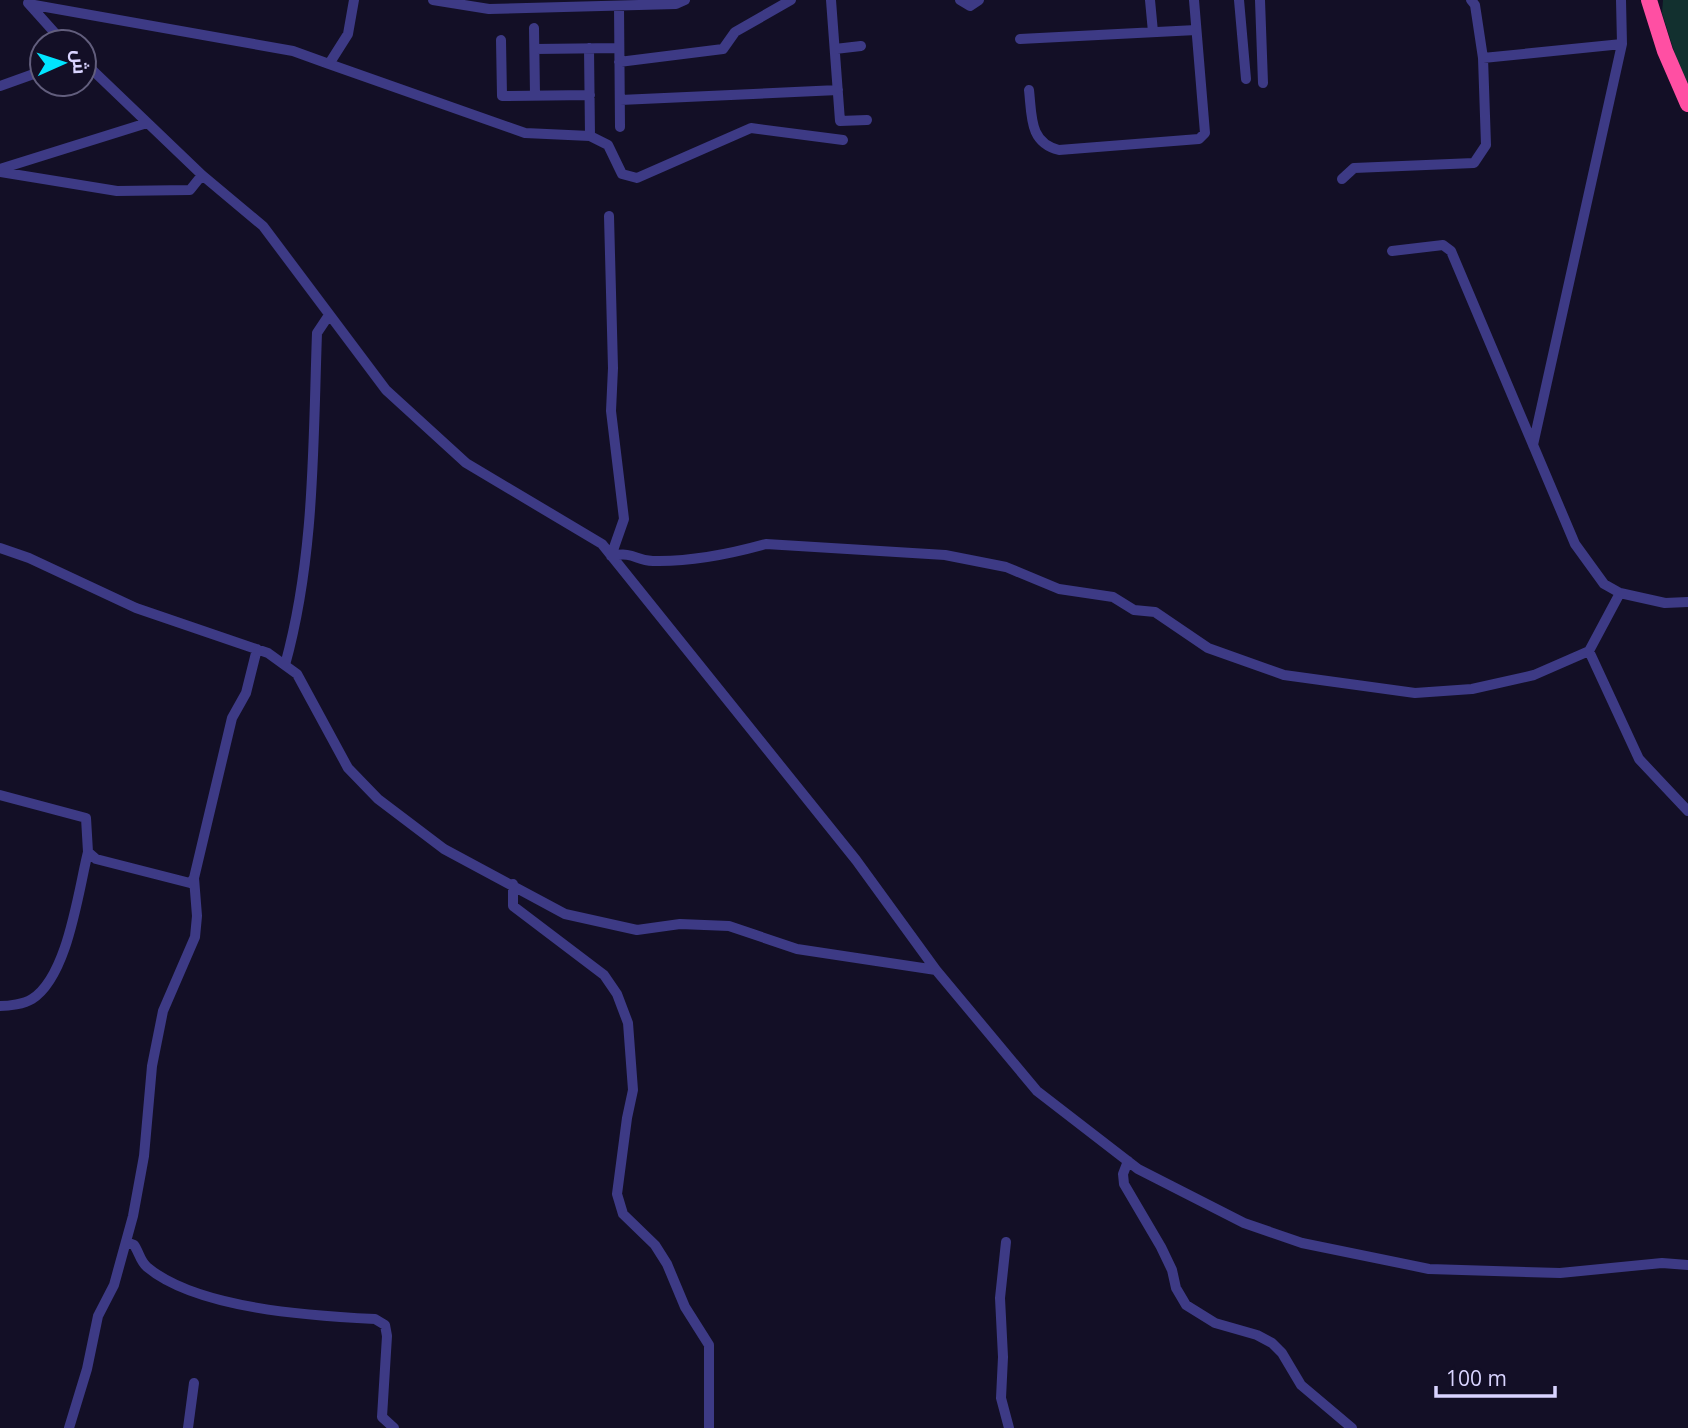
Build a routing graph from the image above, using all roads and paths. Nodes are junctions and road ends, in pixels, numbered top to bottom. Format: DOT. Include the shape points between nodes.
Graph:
graph roads {
  1 [pos="354,0"];
  2 [pos="433,0"];
  3 [pos="684,0"];
  4 [pos="791,0"];
  5 [pos="831,0"];
  6 [pos="960,0"];
  7 [pos="979,0"];
  8 [pos="1150,0"];
  9 [pos="1194,0"];
  10 [pos="1240,0"];
  11 [pos="1260,0"];
  12 [pos="1471,0"];
  13 [pos="1620,0"];
  14 [pos="27,2"];
  15 [pos="1653,5"];
  16 [pos="619,6"];
  17 [pos="51,28"];
  18 [pos="534,28"];
  19 [pos="1196,30"];
  20 [pos="1153,32"];
  21 [pos="1020,39"];
  22 [pos="501,40"];
  23 [pos="1622,44"];
  24 [pos="861,46"];
  25 [pos="589,48"];
  26 [pos="619,48"];
  27 [pos="835,48"];
  28 [pos="534,49"];
  29 [pos="1483,58"];
  30 [pos="619,62"];
  31 [pos="329,64"];
  32 [pos="28,76"];
  33 [pos="98,76"];
  34 [pos="1246,79"];
  35 [pos="1264,83"];
  36 [pos="0,86"];
  37 [pos="838,89"];
  38 [pos="1029,90"];
  39 [pos="535,95"];
  40 [pos="590,95"];
  41 [pos="620,100"];
  42 [pos="1688,104"];
  43 [pos="867,120"];
  44 [pos="147,123"];
  45 [pos="620,127"];
  46 [pos="590,135"];
  47 [pos="843,140"];
  48 [pos="0,171"];
  49 [pos="202,175"];
  50 [pos="1342,179"];
  51 [pos="609,216"];
  52 [pos="1392,251"];
  53 [pos="329,316"];
  54 [pos="1533,445"];
  55 [pos="0,548"];
  56 [pos="611,556"];
  57 [pos="1620,593"];
  58 [pos="1688,602"];
  59 [pos="257,649"];
  60 [pos="1590,651"];
  61 [pos="285,666"];
  62 [pos="0,795"];
  63 [pos="1688,811"];
  64 [pos="88,852"];
  65 [pos="194,878"];
  66 [pos="513,884"];
  67 [pos="936,970"];
  68 [pos="0,1006"];
  69 [pos="1128,1161"];
  70 [pos="126,1242"];
  71 [pos="1006,1242"];
  72 [pos="1688,1265"];
  73 [pos="194,1383"];
  74 [pos="69,1428"];
  75 [pos="188,1428"];
  76 [pos="394,1428"];
  77 [pos="709,1428"];
  78 [pos="1009,1428"];
  79 [pos="1352,1428"];
  1 -- 31 [label="street" via="348,34"];
  2 -- 16 [label="street" via="489,9"];
  3 -- 16 [label="street"];
  4 -- 30 [label="street" via="735,32 723,49"];
  5 -- 27 [label="street"];
  6 -- 7 [label="street" via="970,6"];
  8 -- 20 [label="street"];
  9 -- 19 [label="street"];
  10 -- 34 [label="street"];
  11 -- 35 [label="street"];
  12 -- 29 [label="street"];
  13 -- 23 [label="street"];
  14 -- 17 [label="street"];
  14 -- 31 [label="street" via="293,51"];
  15 -- 42 [label="highway"];
  16 -- 26 [label="street"];
  18 -- 28 [label="street"];
  19 -- 20 [label="street"];
  19 -- 38 [label="street" via="1205,134 1199,139 1047,147 1037,140"];
  20 -- 21 [label="street"];
  22 -- 39 [label="street" via="502,96"];
  23 -- 29 [label="street"];
  23 -- 54 [label="street"];
  24 -- 27 [label="street"];
  25 -- 26 [label="street"];
  25 -- 28 [label="street"];
  25 -- 40 [label="street"];
  26 -- 30 [label="street"];
  27 -- 37 [label="street"];
  28 -- 39 [label="street"];
  29 -- 50 [label="street" via="1486,145 1474,163 1354,168"];
  30 -- 41 [label="street"];
  31 -- 46 [label="street" via="525,133"];
  32 -- 36 [label="street"];
  33 -- 44 [label="street"];
  37 -- 41 [label="street"];
  37 -- 43 [label="street" via="840,121"];
  39 -- 40 [label="street"];
  40 -- 46 [label="street"];
  41 -- 45 [label="street"];
  44 -- 48 [label="street"];
  44 -- 49 [label="street"];
  46 -- 47 [label="street" via="608,145 622,173 636,178 751,128"];
  48 -- 49 [label="street" via="117,191 190,190"];
  49 -- 53 [label="street" via="263,226"];
  51 -- 56 [label="street" via="611,411 624,519"];
  52 -- 54 [label="street" via="1443,245 1451,251"];
  53 -- 56 [label="street" via="386,390 466,463 602,544"];
  53 -- 61 [label="street" via="317,333 308,544 297,622"];
  54 -- 57 [label="street" via="1575,544 1604,584"];
  55 -- 59 [label="street" via="136,608"];
  56 -- 60 [label="street" via="627,552 650,561 664,560 765,544 945,555 1006,567 1059,589 1113,597 1134,610 1155,612 1208,648 1284,675 1415,693 1472,690 1534,675"];
  56 -- 67 [label="street" via="856,860"];
  57 -- 58 [label="street" via="1665,603"];
  57 -- 60 [label="street"];
  59 -- 61 [label="street"];
  59 -- 65 [label="street" via="246,693 232,718"];
  60 -- 63 [label="street" via="1639,758"];
  61 -- 66 [label="street" via="297,674 348,768 378,799 444,849"];
  62 -- 64 [label="street" via="86,818"];
  64 -- 65 [label="street" via="96,859 184,884"];
  64 -- 68 [label="street" via="62,956 46,986 31,1000"];
  65 -- 70 [label="street" via="195,937 163,1012 148,1090 145,1156"];
  66 -- 67 [label="street" via="565,914 637,930 680,924 729,926 797,949"];
  66 -- 77 [label="street" via="513,906 604,975 628,1023 633,1080 617,1194 622,1214 655,1245 667,1264 685,1307 709,1345"];
  67 -- 69 [label="street" via="1037,1091"];
  69 -- 72 [label="street" via="1244,1223 1302,1243 1429,1269 1560,1273 1662,1263"];
  69 -- 79 [label="street" via="1124,1184 1161,1247 1186,1305 1215,1323 1272,1343 1301,1385"];
  70 -- 74 [label="street" via="114,1284 98,1316"];
  70 -- 76 [label="street" via="134,1244 148,1269 211,1297 300,1315 375,1320 385,1325 382,1417"];
  71 -- 78 [label="street" via="1000,1298 1001,1398"];
  73 -- 75 [label="street"];
}
